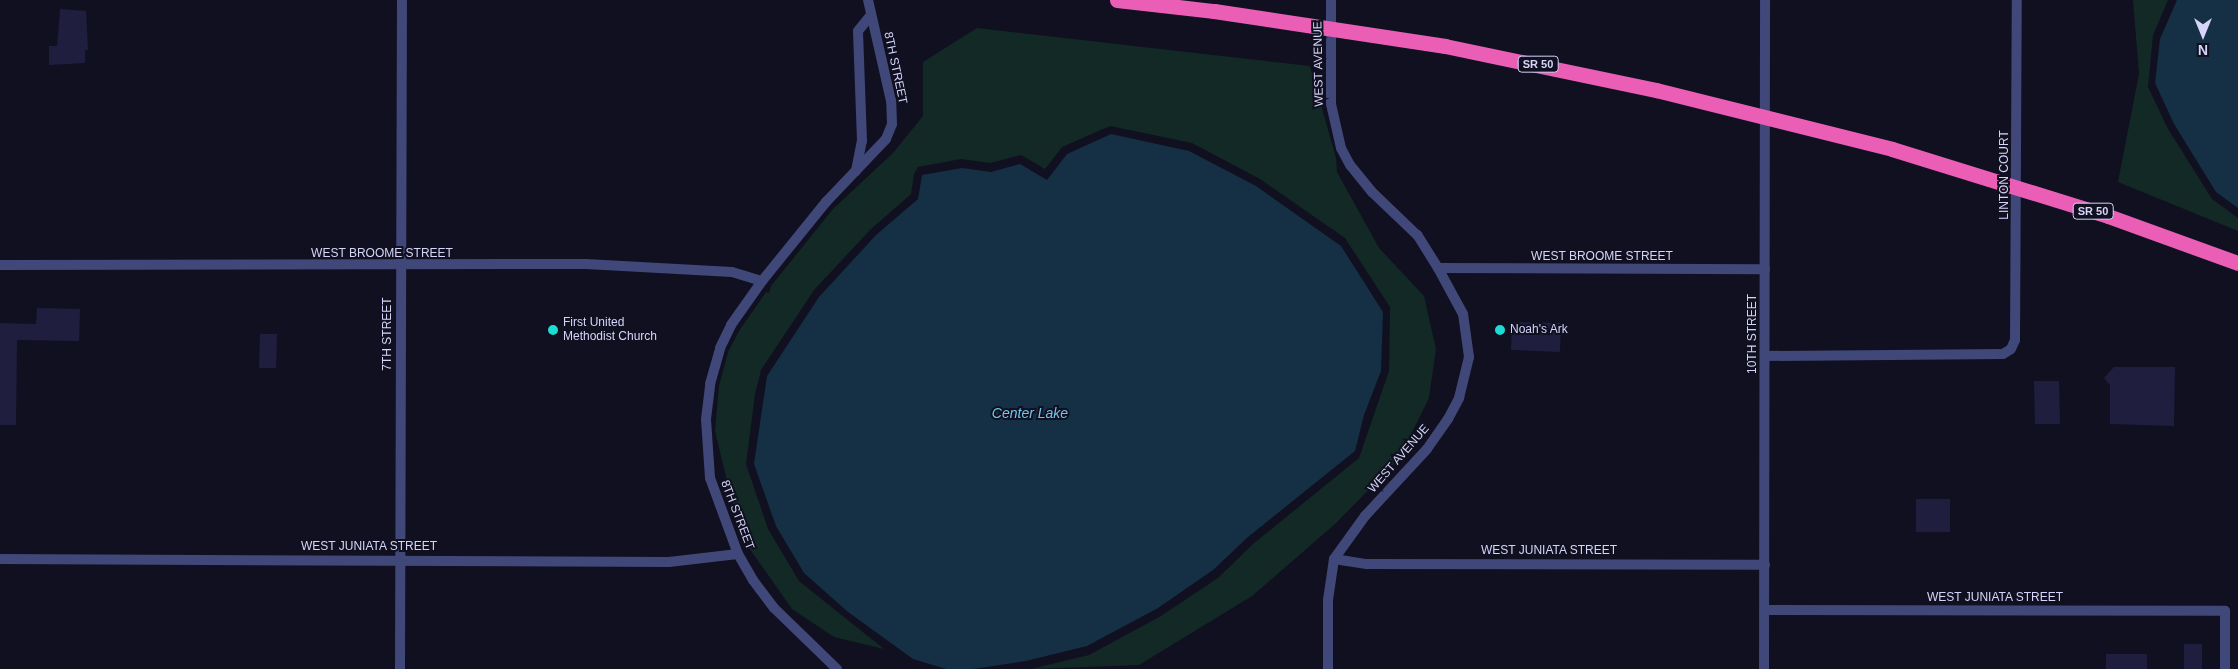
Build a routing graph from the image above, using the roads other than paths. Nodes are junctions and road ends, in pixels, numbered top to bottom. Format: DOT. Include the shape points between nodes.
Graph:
graph roads {
  1 [pos="402,0"];
  2 [pos="868,0"];
  3 [pos="1117,0"];
  4 [pos="1331,0"];
  5 [pos="1765,0"];
  6 [pos="2017,0"];
  7 [pos="870,16"];
  8 [pos="1331,28"];
  9 [pos="1766,116"];
  10 [pos="856,172"];
  11 [pos="2018,188"];
  12 [pos="2238,263"];
  13 [pos="0,265"];
  14 [pos="401,267"];
  15 [pos="1438,268"];
  16 [pos="1765,269"];
  17 [pos="762,281"];
  18 [pos="1765,356"];
  19 [pos="738,554"];
  20 [pos="400,558"];
  21 [pos="0,559"];
  22 [pos="1334,559"];
  23 [pos="1765,565"];
  24 [pos="1765,610"];
  25 [pos="400,669"];
  26 [pos="837,669"];
  27 [pos="1328,669"];
  28 [pos="1764,669"];
  29 [pos="2226,669"];
  1 -- 14 [label="street, 7TH STREET"];
  2 -- 7 [label="street, 8TH STREET"];
  3 -- 8 [label="highway, SR 50"];
  4 -- 8 [label="street, WEST AVENUE"];
  5 -- 9 [label="street, 10TH STREET"];
  6 -- 11 [label="street, LINTON COURT"];
  7 -- 10 [label="street" via="858,32 862,141"];
  7 -- 10 [label="street, 8TH STREET" via="891,101 892,124 886,139"];
  8 -- 9 [label="highway, SR 50" via="1535,64"];
  8 -- 15 [label="street, WEST AVENUE" via="1331,104 1341,148 1350,165 1417,236"];
  9 -- 11 [label="highway, SR 50" via="1892,149"];
  9 -- 16 [label="street, 10TH STREET"];
  10 -- 17 [label="street, 8TH STREET" via="826,202"];
  11 -- 12 [label="highway, SR 50"];
  11 -- 18 [label="street, LINTON COURT" via="2016,340 2011,349 2003,354"];
  13 -- 14 [label="street, WEST BROOME STREET"];
  14 -- 17 [label="street, WEST BROOME STREET" via="586,264 719,271"];
  14 -- 20 [label="street, 7TH STREET"];
  15 -- 16 [label="street, WEST BROOME STREET"];
  15 -- 22 [label="street, WEST AVENUE" via="1463,314 1468,337 1467,366 1459,398 1427,449 1365,516"];
  16 -- 18 [label="street, 10TH STREET"];
  17 -- 19 [label="street, 8TH STREET" via="731,325 720,348 710,384 706,419 710,478"];
  18 -- 23 [label="street, 10TH STREET"];
  19 -- 20 [label="street, WEST JUNIATA STREET" via="669,562"];
  19 -- 26 [label="street, 8TH STREET" via="774,608"];
  20 -- 21 [label="street, WEST JUNIATA STREET"];
  20 -- 25 [label="street, 7TH STREET"];
  22 -- 23 [label="street, WEST JUNIATA STREET" via="1366,564"];
  22 -- 27 [label="street, WEST AVENUE" via="1328,600"];
  23 -- 24 [label="street, 10TH STREET"];
  24 -- 28 [label="street, 10TH STREET"];
  24 -- 29 [label="street, WEST JUNIATA STREET" via="2226,611"];
}
